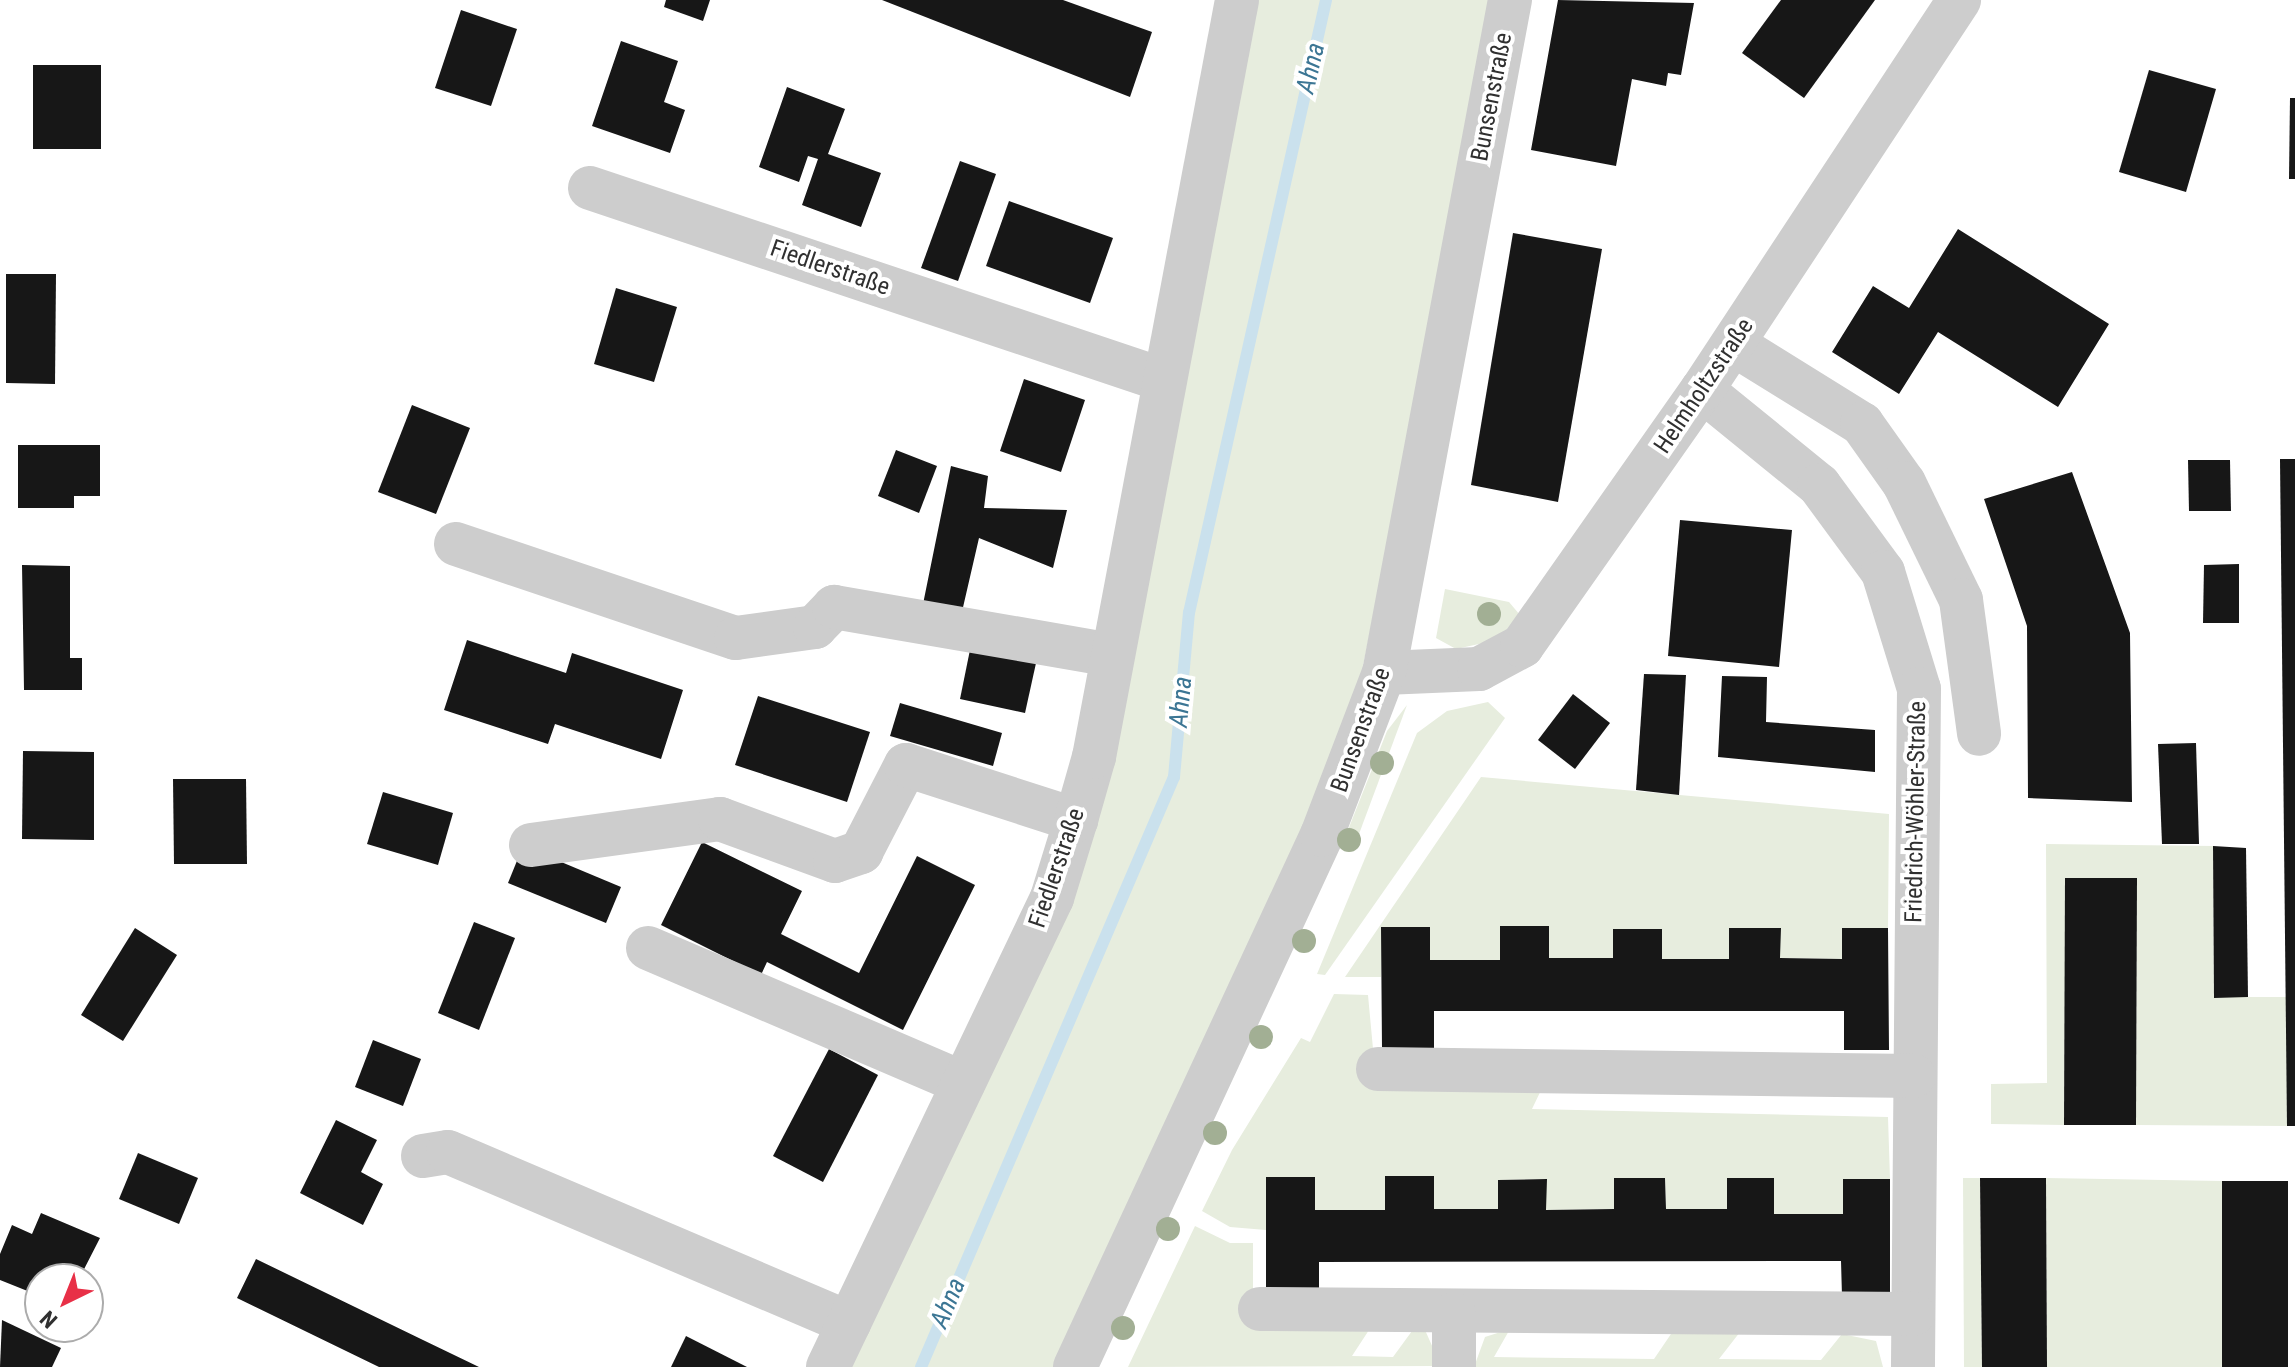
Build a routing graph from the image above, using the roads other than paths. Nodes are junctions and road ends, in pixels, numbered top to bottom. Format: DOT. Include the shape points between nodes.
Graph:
graph roads {
  1 [pos="1237,0"];
  2 [pos="1510,0"];
  3 [pos="1959,0"];
  4 [pos="590,188"];
  5 [pos="1733,344"];
  6 [pos="1161,379"];
  7 [pos="1702,390"];
  8 [pos="456,544"];
  9 [pos="1111,655"];
  10 [pos="1384,673"];
  11 [pos="1979,734"];
  12 [pos="1076,820"];
  13 [pos="531,845"];
  14 [pos="648,948"];
  15 [pos="1378,1069"];
  16 [pos="1914,1076"];
  17 [pos="963,1083"];
  18 [pos="423,1156"];
  19 [pos="1260,1309"];
  20 [pos="1454,1314"];
  21 [pos="1913,1314"];
  22 [pos="849,1323"];
  23 [pos="828,1367"];
  24 [pos="1075,1367"];
  25 [pos="1454,1367"];
  26 [pos="1913,1367"];
  1 -- 6 [label="street, Fiedlerstraße"];
  2 -- 10 [label="street, Bunsenstraße"];
  3 -- 5 [label="street, Helmholtzstraße"];
  4 -- 6 [label="street, Fiedlerstraße"];
  5 -- 7 [label="street, Helmholtzstraße"];
  5 -- 11 [label="street" via="1862,424 1904,483 1961,600"];
  6 -- 9 [label="street, Fiedlerstraße"];
  7 -- 10 [label="street, Helmholtzstraße" via="1522,646 1479,669"];
  7 -- 16 [label="street, Friedrich-Wöhler-Straße" via="1819,485 1883,572 1919,689"];
  8 -- 9 [label="street" via="736,638 815,627 834,607"];
  9 -- 12 [label="street, Fiedlerstraße"];
  10 -- 24 [label="street, Bunsenstraße" via="1322,835"];
  12 -- 13 [label="street" via="906,765 861,852 835,861 720,819"];
  12 -- 17 [label="street, Fiedlerstraße" via="1052,898"];
  14 -- 17 [label="street"];
  15 -- 16 [label="street"];
  16 -- 21 [label="street, Friedrich-Wöhler-Straße"];
  17 -- 22 [label="street, Fiedlerstraße"];
  18 -- 22 [label="street" via="448,1152"];
  19 -- 20 [label="street"];
  20 -- 21 [label="street"];
  20 -- 25 [label="street"];
  21 -- 26 [label="street, Friedrich-Wöhler-Straße"];
  22 -- 23 [label="street, Fiedlerstraße"];
}
